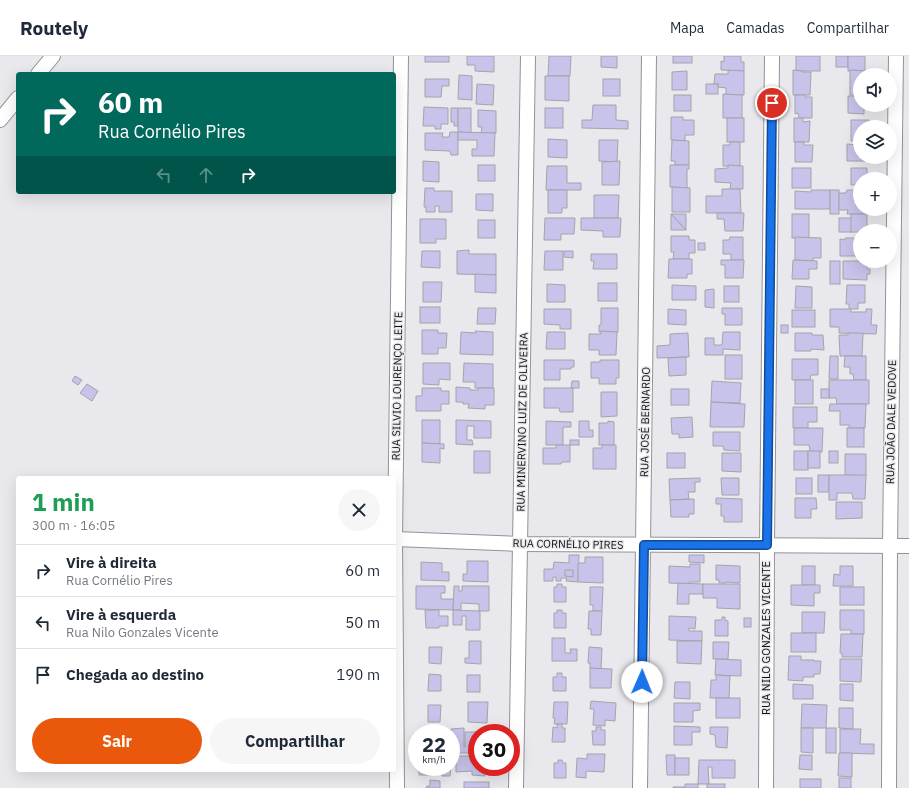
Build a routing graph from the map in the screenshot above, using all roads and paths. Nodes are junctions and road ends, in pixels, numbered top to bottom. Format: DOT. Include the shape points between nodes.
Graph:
graph roads {
  1 [pos="53,56"];
  2 [pos="401,56"];
  3 [pos="528,56"];
  4 [pos="649,56"];
  5 [pos="772,56"];
  6 [pos="896,56"];
  7 [pos="40,72"];
  8 [pos="16,100"];
  9 [pos="0,120"];
  10 [pos="396,476"];
  11 [pos="396,539"];
  12 [pos="520,544"];
  13 [pos="644,545"];
  14 [pos="767,545"];
  15 [pos="890,546"];
  16 [pos="909,546"];
  17 [pos="396,664"];
  18 [pos="397,788"];
  19 [pos="516,788"];
  20 [pos="640,788"];
  21 [pos="766,788"];
  22 [pos="889,788"];
  1 -- 7 [label="street"];
  2 -- 10 [label="street, RUA SILVIO LOURENÇO LEITE"];
  3 -- 12 [label="street, RUA MINERVINO LUIZ DE OLIVEIRA"];
  4 -- 13 [label="street, RUA JOSÉ BERNARDO"];
  5 -- 14 [label="street, RUA NILO GONZALES VICENTE"];
  6 -- 15 [label="street, RUA JOÃO DALE VEDOVE"];
  8 -- 9 [label="street"];
  11 -- 12 [label="street, RUA CORNÉLIO PIRES"];
  12 -- 13 [label="street, RUA CORNÉLIO PIRES"];
  12 -- 19 [label="street, RUA MINERVINO LUIZ DE OLIVEIRA"];
  13 -- 14 [label="street, RUA CORNÉLIO PIRES"];
  13 -- 20 [label="street, RUA JOSÉ BERNARDO"];
  14 -- 15 [label="street, RUA CORNÉLIO PIRES"];
  14 -- 21 [label="street, RUA NILO GONZALES VICENTE"];
  15 -- 16 [label="street, RUA CORNÉLIO PIRES"];
  15 -- 22 [label="street, RUA JOÃO DALE VEDOVE"];
  17 -- 18 [label="street, RUA SILVIO LOURENÇO LEITE"];
}
